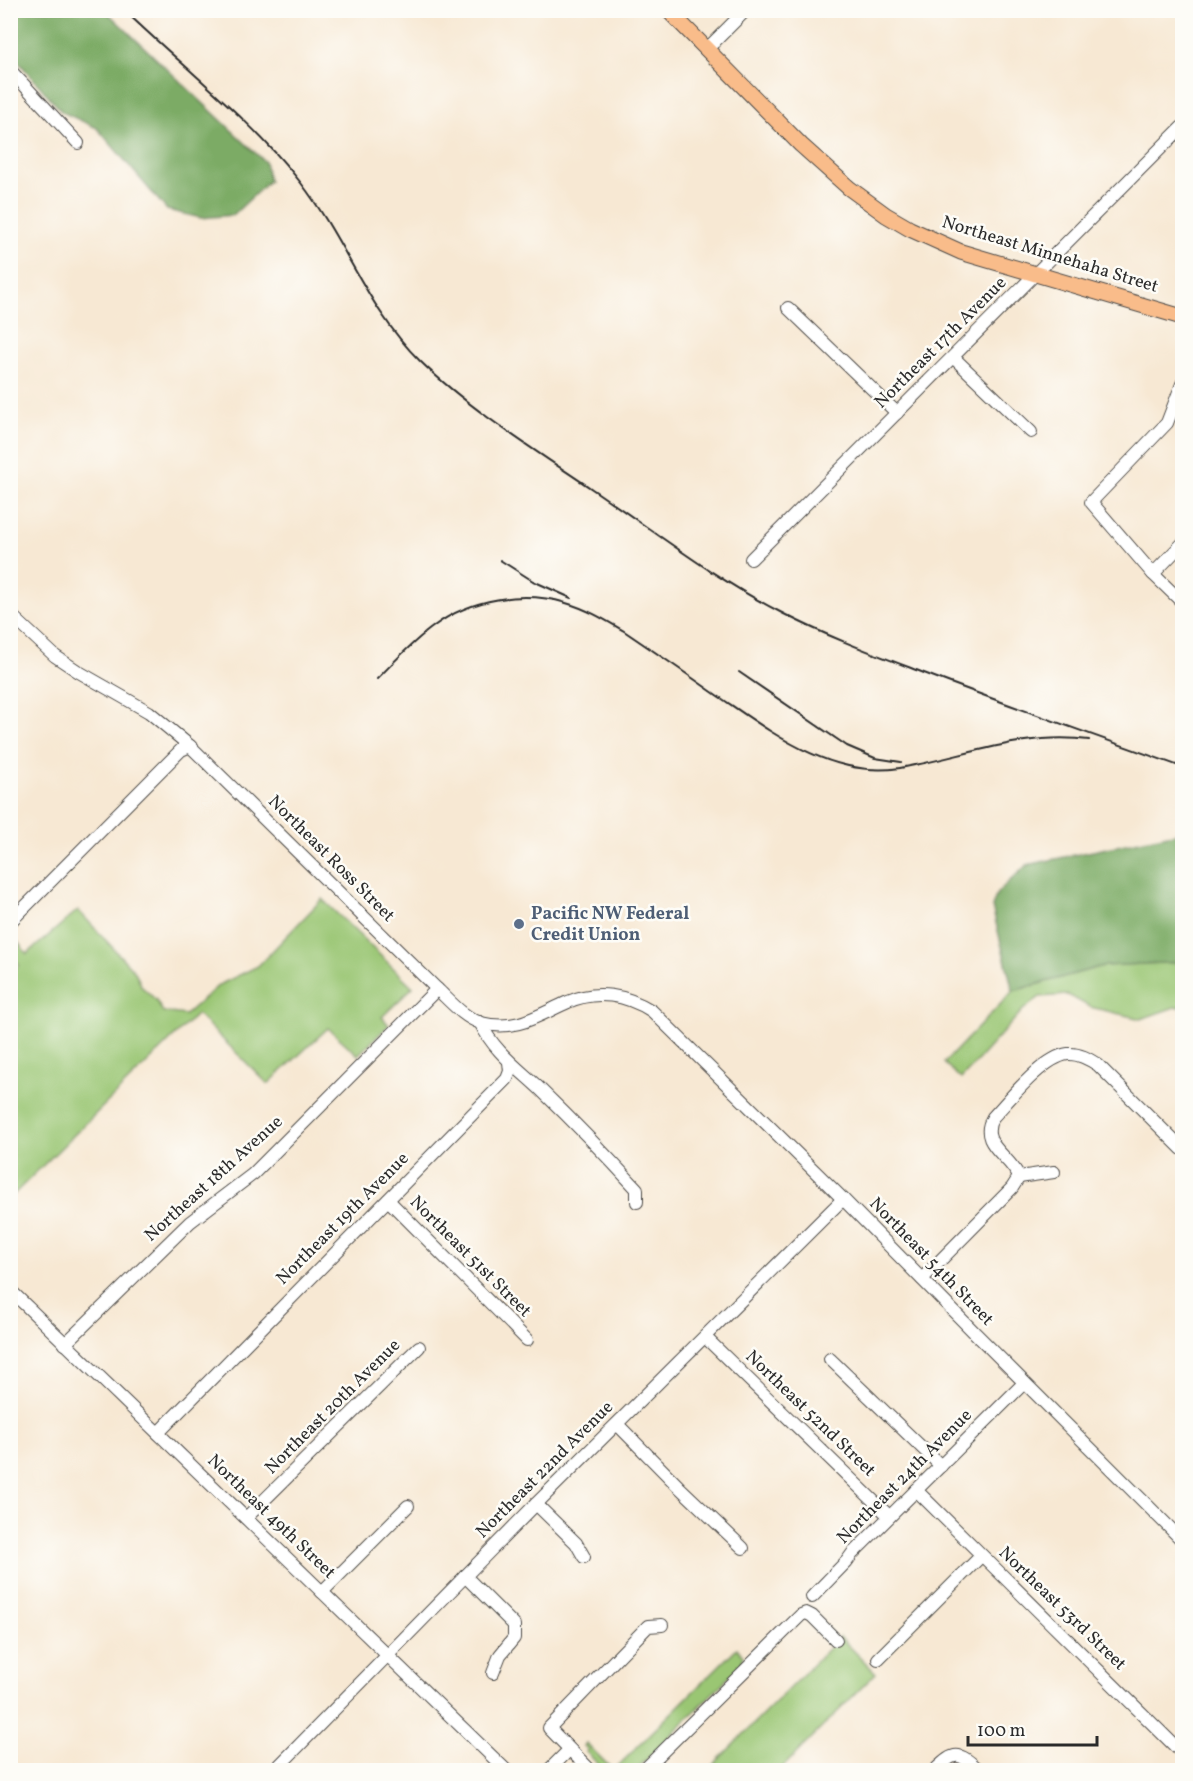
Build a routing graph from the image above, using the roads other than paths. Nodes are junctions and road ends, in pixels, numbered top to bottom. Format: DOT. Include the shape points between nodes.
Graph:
graph roads {
  1 [pos="668,10"];
  2 [pos="746,10"];
  3 [pos="706,50"];
  4 [pos="10,70"];
  5 [pos="1182,127"];
  6 [pos="78,143"];
  7 [pos="1036,273"];
  8 [pos="788,308"];
  9 [pos="1182,317"];
  10 [pos="954,358"];
  11 [pos="1182,384"];
  12 [pos="897,413"];
  13 [pos="1030,432"];
  14 [pos="1182,544"];
  15 [pos="751,559"];
  16 [pos="1153,574"];
  17 [pos="1182,602"];
  18 [pos="10,615"];
  19 [pos="190,746"];
  20 [pos="10,922"];
  21 [pos="437,989"];
  22 [pos="652,1011"];
  23 [pos="480,1023"];
  24 [pos="509,1062"];
  25 [pos="1182,1149"];
  26 [pos="1054,1173"];
  27 [pos="1019,1177"];
  28 [pos="843,1199"];
  29 [pos="388,1200"];
  30 [pos="637,1202"];
  31 [pos="922,1279"];
  32 [pos="10,1290"];
  33 [pos="705,1337"];
  34 [pos="527,1340"];
  35 [pos="65,1344"];
  36 [pos="419,1347"];
  37 [pos="830,1359"];
  38 [pos="1024,1383"];
  39 [pos="617,1424"];
  40 [pos="158,1433"];
  41 [pos="941,1466"];
  42 [pos="916,1490"];
  43 [pos="536,1504"];
  44 [pos="408,1506"];
  45 [pos="889,1516"];
  46 [pos="246,1518"];
  47 [pos="1182,1540"];
  48 [pos="743,1548"];
  49 [pos="981,1556"];
  50 [pos="584,1557"];
  51 [pos="465,1576"];
  52 [pos="322,1592"];
  53 [pos="812,1597"];
  54 [pos="662,1626"];
  55 [pos="837,1640"];
  56 [pos="387,1655"];
  57 [pos="878,1659"];
  58 [pos="493,1673"];
  59 [pos="569,1750"];
  60 [pos="1182,1753"];
  61 [pos="275,1770"];
  62 [pos="506,1770"];
  63 [pos="549,1770"];
  64 [pos="590,1770"];
  65 [pos="644,1770"];
  66 [pos="935,1770"];
  67 [pos="979,1770"];
  1 -- 3 [label="main road, Northeast Minnehaha Street"];
  2 -- 3 [label="street"];
  3 -- 7 [label="main road, Northeast Minnehaha Street" via="830,171 886,215 961,252"];
  4 -- 6 [label="street"];
  5 -- 7 [label="street, Northeast 17th Avenue"];
  7 -- 9 [label="main road, Northeast Minnehaha Street"];
  7 -- 10 [label="street, Northeast 17th Avenue"];
  8 -- 12 [label="street"];
  10 -- 12 [label="street, Northeast 17th Avenue"];
  10 -- 13 [label="street"];
  11 -- 16 [label="street" via="1167,423 1091,502"];
  12 -- 15 [label="street, Northeast 17th Avenue"];
  14 -- 16 [label="street"];
  16 -- 17 [label="street"];
  18 -- 19 [label="street, Northeast Ross Street" via="55,656 148,712"];
  19 -- 20 [label="street" via="181,750"];
  19 -- 21 [label="street, Northeast Ross Street"];
  21 -- 23 [label="street, Northeast Ross Street" via="456,1008"];
  21 -- 35 [label="street, Northeast 18th Avenue" via="253,1174 190,1222"];
  22 -- 23 [label="street, Northeast Ross Street" via="630,999 594,995 569,1001 516,1025"];
  22 -- 28 [label="street, Northeast 54th Street"];
  23 -- 24 [label="street"];
  24 -- 29 [label="street, Northeast 19th Avenue" via="507,1079"];
  24 -- 30 [label="street" via="637,1189"];
  25 -- 27 [label="street" via="1098,1065 1070,1054 1044,1065 989,1123 987,1133 992,1145"];
  26 -- 27 [label="street"];
  27 -- 31 [label="street"];
  28 -- 31 [label="street, Northeast 54th Street"];
  28 -- 33 [label="street, Northeast 22nd Avenue"];
  29 -- 34 [label="street, Northeast 51st Street"];
  29 -- 40 [label="street, Northeast 19th Avenue"];
  31 -- 38 [label="street, Northeast 54th Street"];
  32 -- 35 [label="street, Northeast 49th Street"];
  33 -- 39 [label="street, Northeast 22nd Avenue"];
  33 -- 45 [label="street, Northeast 52nd Street"];
  35 -- 40 [label="street, Northeast 49th Street"];
  36 -- 46 [label="street, Northeast 20th Avenue"];
  37 -- 41 [label="street"];
  38 -- 41 [label="street, Northeast 24th Avenue"];
  38 -- 47 [label="street, Northeast 54th Street"];
  39 -- 43 [label="street, Northeast 22nd Avenue"];
  39 -- 48 [label="street"];
  40 -- 46 [label="street, Northeast 49th Street"];
  41 -- 42 [label="street, Northeast 24th Avenue"];
  42 -- 45 [label="street, Northeast 24th Avenue"];
  42 -- 49 [label="street, Northeast 53rd Street"];
  43 -- 50 [label="street" via="576,1543"];
  43 -- 51 [label="street, Northeast 22nd Avenue"];
  44 -- 52 [label="street"];
  45 -- 53 [label="street, Northeast 24th Avenue"];
  46 -- 52 [label="street, Northeast 49th Street"];
  49 -- 57 [label="street"];
  49 -- 60 [label="street, Northeast 53rd Street"];
  51 -- 56 [label="street, Northeast 22nd Avenue"];
  51 -- 58 [label="street" via="514,1626 514,1638 500,1655"];
  52 -- 56 [label="street, Northeast 49th Street"];
  54 -- 59 [label="street" via="648,1626 549,1728"];
  55 -- 65 [label="street" via="812,1616 801,1615"];
  56 -- 61 [label="street, Northeast 22nd Avenue"];
  56 -- 62 [label="street, Northeast 49th Street"];
  59 -- 63 [label="street"];
  59 -- 64 [label="street"];
  66 -- 67 [label="street" via="948,1757 958,1755"];
}
